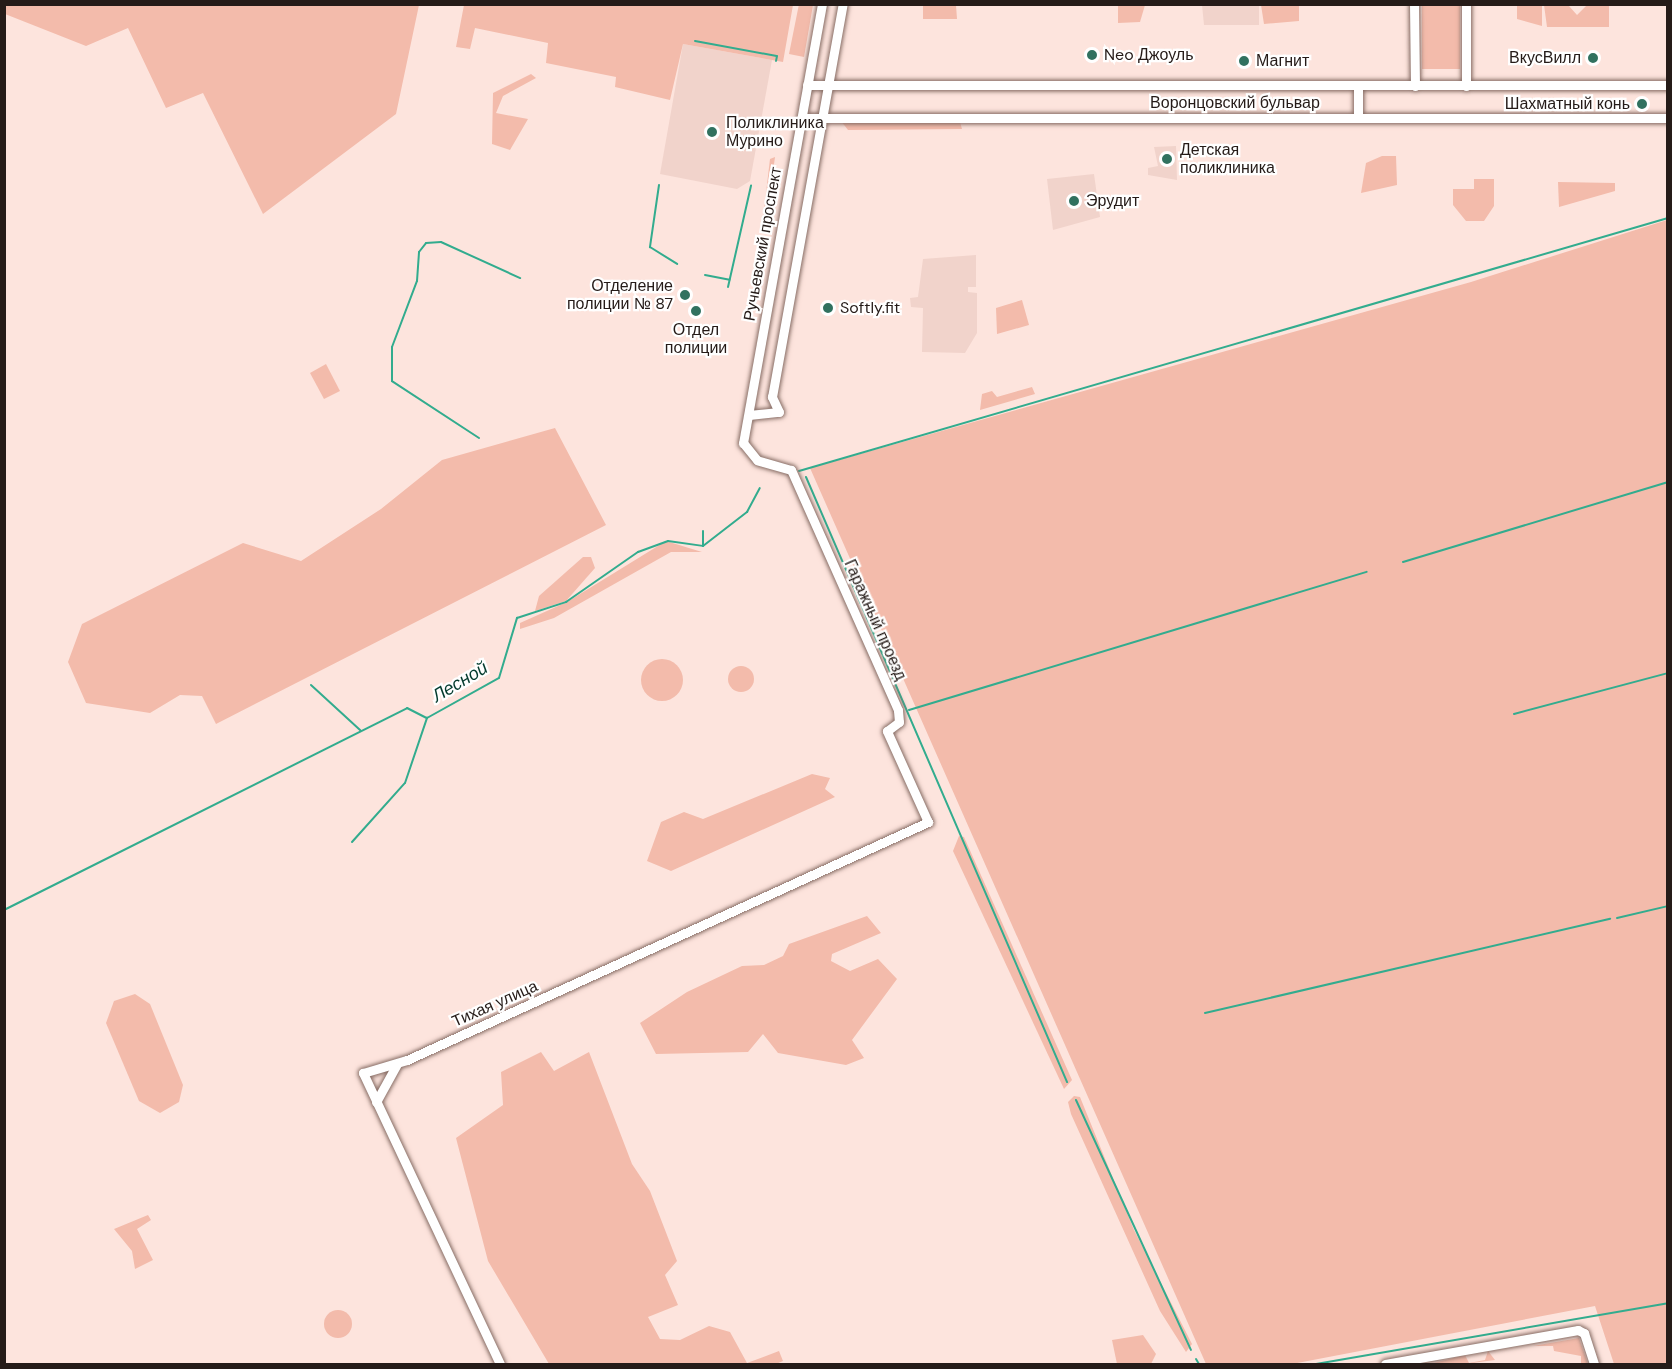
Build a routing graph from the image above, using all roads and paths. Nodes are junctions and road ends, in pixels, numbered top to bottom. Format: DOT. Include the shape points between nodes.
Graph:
graph roads {
  1 [pos="822,4"];
  2 [pos="843,4"];
  3 [pos="1414,4"];
  4 [pos="1466,4"];
  5 [pos="807,85"];
  6 [pos="1668,85"];
  7 [pos="827,86"];
  8 [pos="1358,86"];
  9 [pos="1415,86"];
  10 [pos="1466,86"];
  11 [pos="1358,117"];
  12 [pos="802,118"];
  13 [pos="822,118"];
  14 [pos="1668,118"];
  15 [pos="749,415"];
  16 [pos="748,453"];
  17 [pos="928,822"];
  18 [pos="398,1064"];
  19 [pos="376,1102"];
  20 [pos="500,1365"];
  21 [pos="1385,1365"];
  22 [pos="1594,1365"];
  1 -- 5 [label="street, Ручьевский проспект"];
  2 -- 7 [label="street"];
  3 -- 9 [label="street"];
  4 -- 10 [label="street"];
  5 -- 7 [label="street, Воронцовский бульвар"];
  5 -- 12 [label="street, Ручьевский проспект"];
  6 -- 10 [label="street, Воронцовский бульвар"];
  7 -- 8 [label="street, Воронцовский бульвар"];
  7 -- 13 [label="street"];
  8 -- 9 [label="street, Воронцовский бульвар"];
  8 -- 11 [label="street"];
  9 -- 10 [label="street, Воронцовский бульвар"];
  11 -- 13 [label="street, Воронцовский бульвар"];
  11 -- 14 [label="street, Воронцовский бульвар"];
  12 -- 13 [label="street, Воронцовский бульвар"];
  12 -- 15 [label="street, Ручьевский проспект"];
  13 -- 15 [label="street" via="772,397 779,412"];
  15 -- 16 [label="street, Ручьевский проспект" via="743,443"];
  16 -- 17 [label="street, Гаражный проезд" via="791,470 898,710 899,722 887,730"];
  17 -- 18 [label="street, Тихая улица"];
  18 -- 19 [label="street"];
  18 -- 19 [label="street, Тихая улица" via="363,1073"];
  19 -- 20 [label="street, Тихая улица"];
  21 -- 22 [label="street" via="1578,1330 1584,1333"];
}
